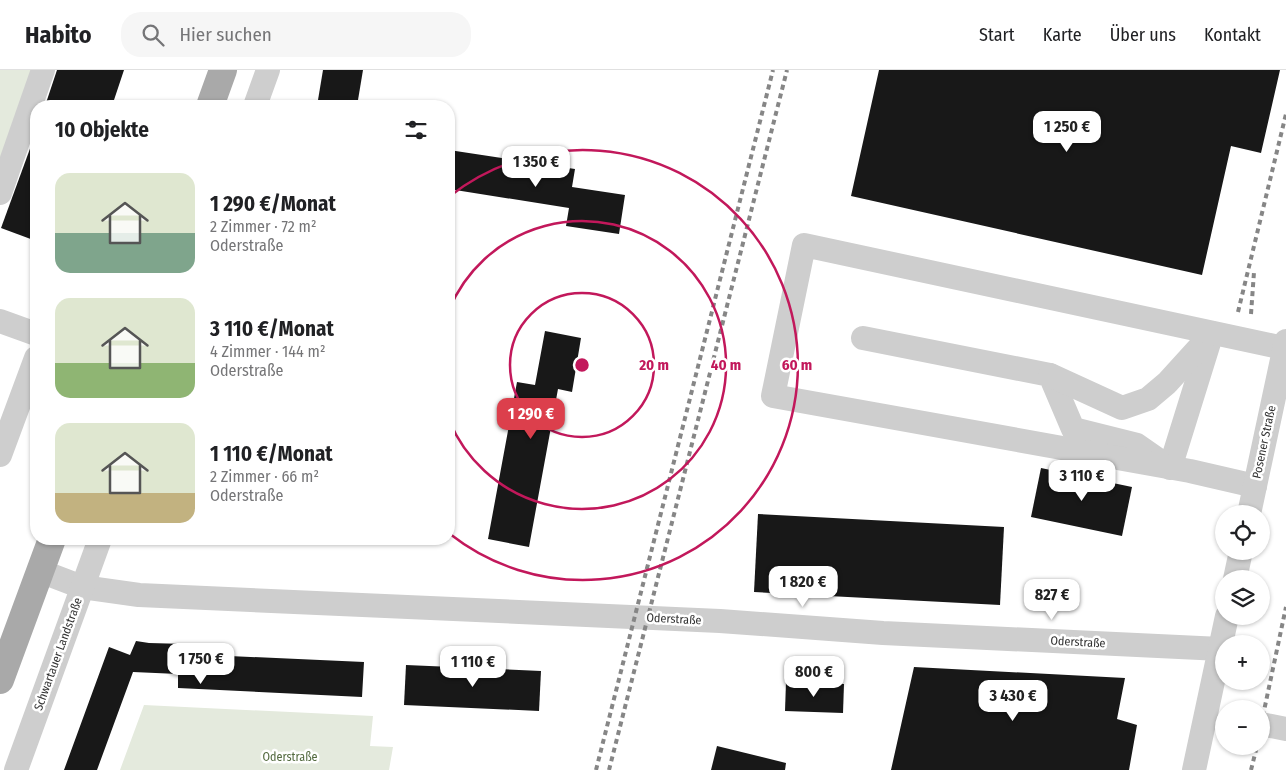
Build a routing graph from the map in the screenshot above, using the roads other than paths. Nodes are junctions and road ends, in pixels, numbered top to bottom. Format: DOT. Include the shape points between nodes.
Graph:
graph roads {
  1 [pos="43,70"];
  2 [pos="223,70"];
  3 [pos="268,70"];
  4 [pos="33,100"];
  5 [pos="212,100"];
  6 [pos="257,100"];
  7 [pos="30,107"];
  8 [pos="0,193"];
  9 [pos="0,321"];
  10 [pos="30,332"];
  11 [pos="1212,333"];
  12 [pos="863,338"];
  13 [pos="1285,344"];
  14 [pos="30,374"];
  15 [pos="1050,375"];
  16 [pos="0,455"];
  17 [pos="1170,468"];
  18 [pos="1255,486"];
  19 [pos="1251,505"];
  20 [pos="50,545"];
  21 [pos="98,545"];
  22 [pos="40,571"];
  23 [pos="82,587"];
  24 [pos="1215,649"];
  25 [pos="0,680"];
  26 [pos="1215,714"];
  27 [pos="1270,726"];
  28 [pos="1286,729"];
  29 [pos="16,770"];
  30 [pos="1194,770"];
  1 -- 4 [label="street"];
  2 -- 5 [label="main road"];
  3 -- 6 [label="street"];
  7 -- 8 [label="street"];
  9 -- 10 [label="street"];
  11 -- 13 [label="street"];
  11 -- 15 [label="street" via="1167,383 1148,399 1122,408"];
  11 -- 17 [label="street"];
  11 -- 17 [label="street" via="804,245 773,396"];
  12 -- 15 [label="street"];
  13 -- 18 [label="street, Posener Straße"];
  14 -- 16 [label="street"];
  15 -- 17 [label="street" via="1074,429 1138,445"];
  17 -- 18 [label="street"];
  18 -- 19 [label="street, Posener Straße"];
  20 -- 22 [label="main road"];
  21 -- 23 [label="street, Schwartauer Landstraße"];
  22 -- 23 [label="street, Oderstraße"];
  22 -- 25 [label="main road"];
  23 -- 24 [label="street, Oderstraße" via="138,595 602,615 883,633"];
  23 -- 29 [label="street, Schwartauer Landstraße"];
  26 -- 30 [label="street"];
  27 -- 28 [label="street"];
}
